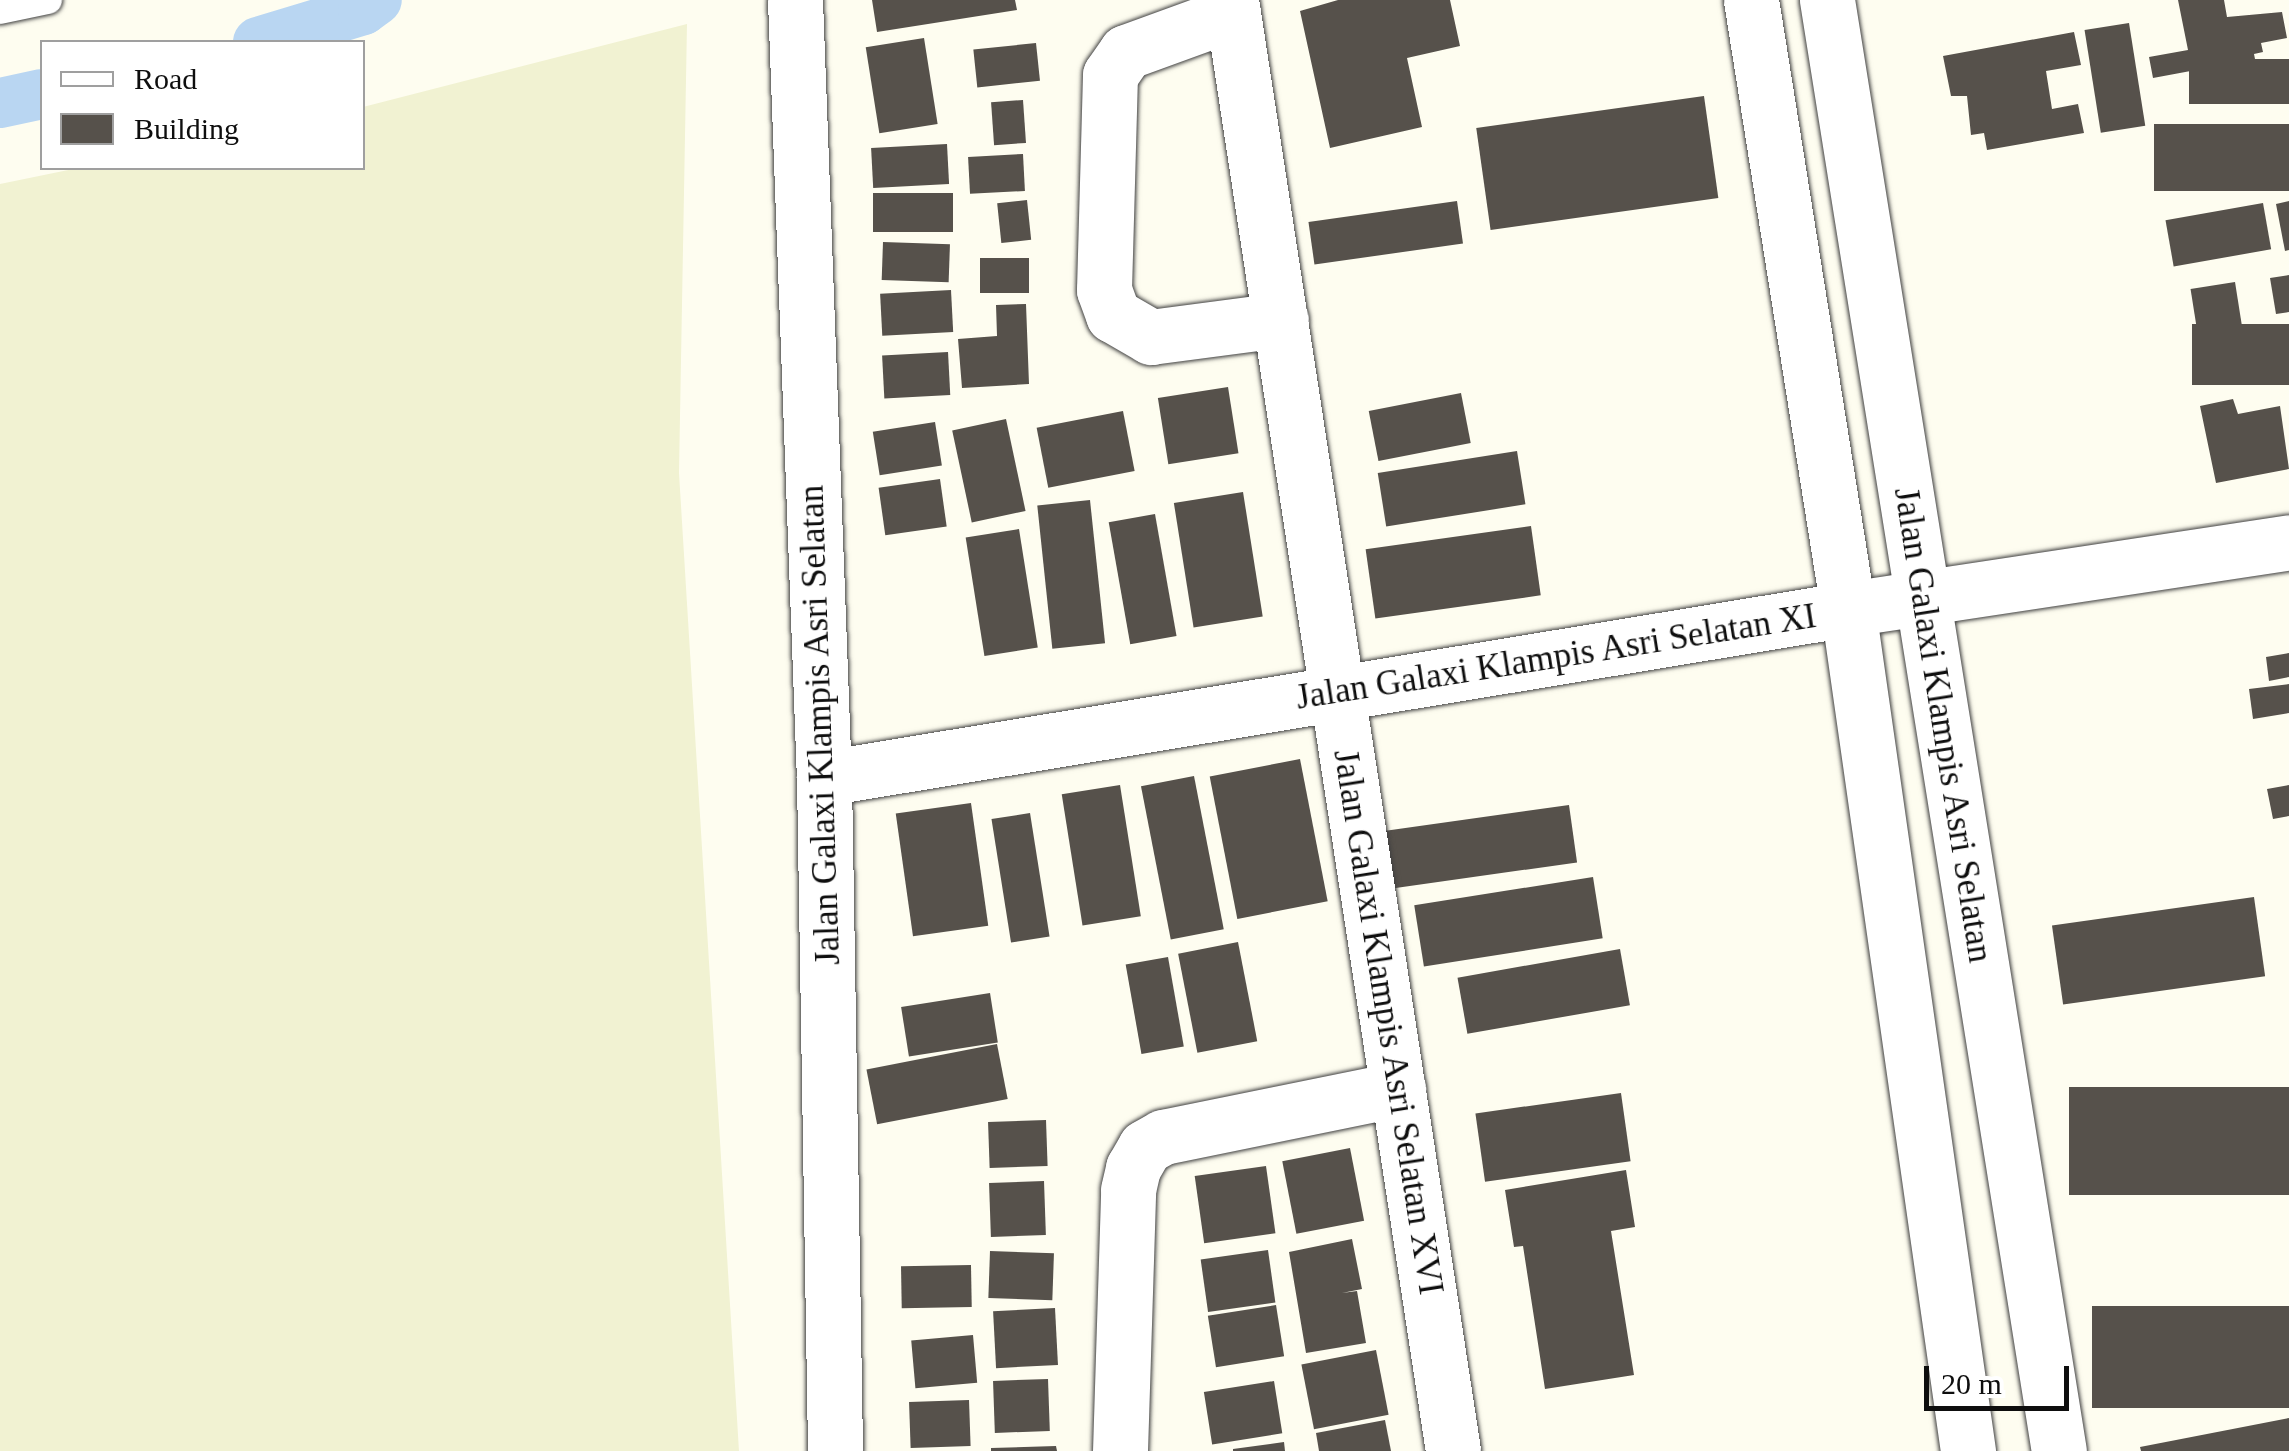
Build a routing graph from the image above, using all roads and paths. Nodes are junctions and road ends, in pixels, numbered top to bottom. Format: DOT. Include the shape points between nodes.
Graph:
graph roads {
  1 [pos="44,0"];
  2 [pos="795,0"];
  3 [pos="1751,0"];
  4 [pos="1828,0"];
  5 [pos="1232,6"];
  6 [pos="0,10"];
  7 [pos="1281,320"];
  8 [pos="2289,542"];
  9 [pos="1924,601"];
  10 [pos="1848,609"];
  11 [pos="1338,692"];
  12 [pos="824,778"];
  13 [pos="1398,1089"];
  14 [pos="836,1451"];
  15 [pos="1120,1451"];
  16 [pos="1453,1451"];
  17 [pos="1968,1451"];
  18 [pos="2059,1451"];
  1 -- 6 [label="lane"];
  2 -- 12 [label="street, Jalan Galaxi Klampis Asri Selatan"];
  3 -- 10 [label="street"];
  4 -- 9 [label="street, Jalan Galaxi Klampis Asri Selatan"];
  5 -- 7 [label="street, Jalan Galaxi Klampis Asri Selatan XVI"];
  5 -- 7 [label="street" via="1126,52 1110,75 1104,290 1113,316 1151,337"];
  7 -- 11 [label="street, Jalan Galaxi Klampis Asri Selatan XVI"];
  8 -- 9 [label="street, Jalan Galaxi Klampis Asri Selatan XI"];
  9 -- 10 [label="street, Jalan Galaxi Klampis Asri Selatan XI"];
  9 -- 18 [label="street, Jalan Galaxi Klampis Asri Selatan"];
  10 -- 11 [label="street, Jalan Galaxi Klampis Asri Selatan XI"];
  10 -- 17 [label="street"];
  11 -- 12 [label="street, Jalan Galaxi Klampis Asri Selatan XI"];
  11 -- 13 [label="street, Jalan Galaxi Klampis Asri Selatan XVI"];
  12 -- 14 [label="street, Jalan Galaxi Klampis Asri Selatan"];
  13 -- 15 [label="street" via="1163,1137 1145,1147 1128,1190"];
  13 -- 16 [label="street, Jalan Galaxi Klampis Asri Selatan XVI"];
}
